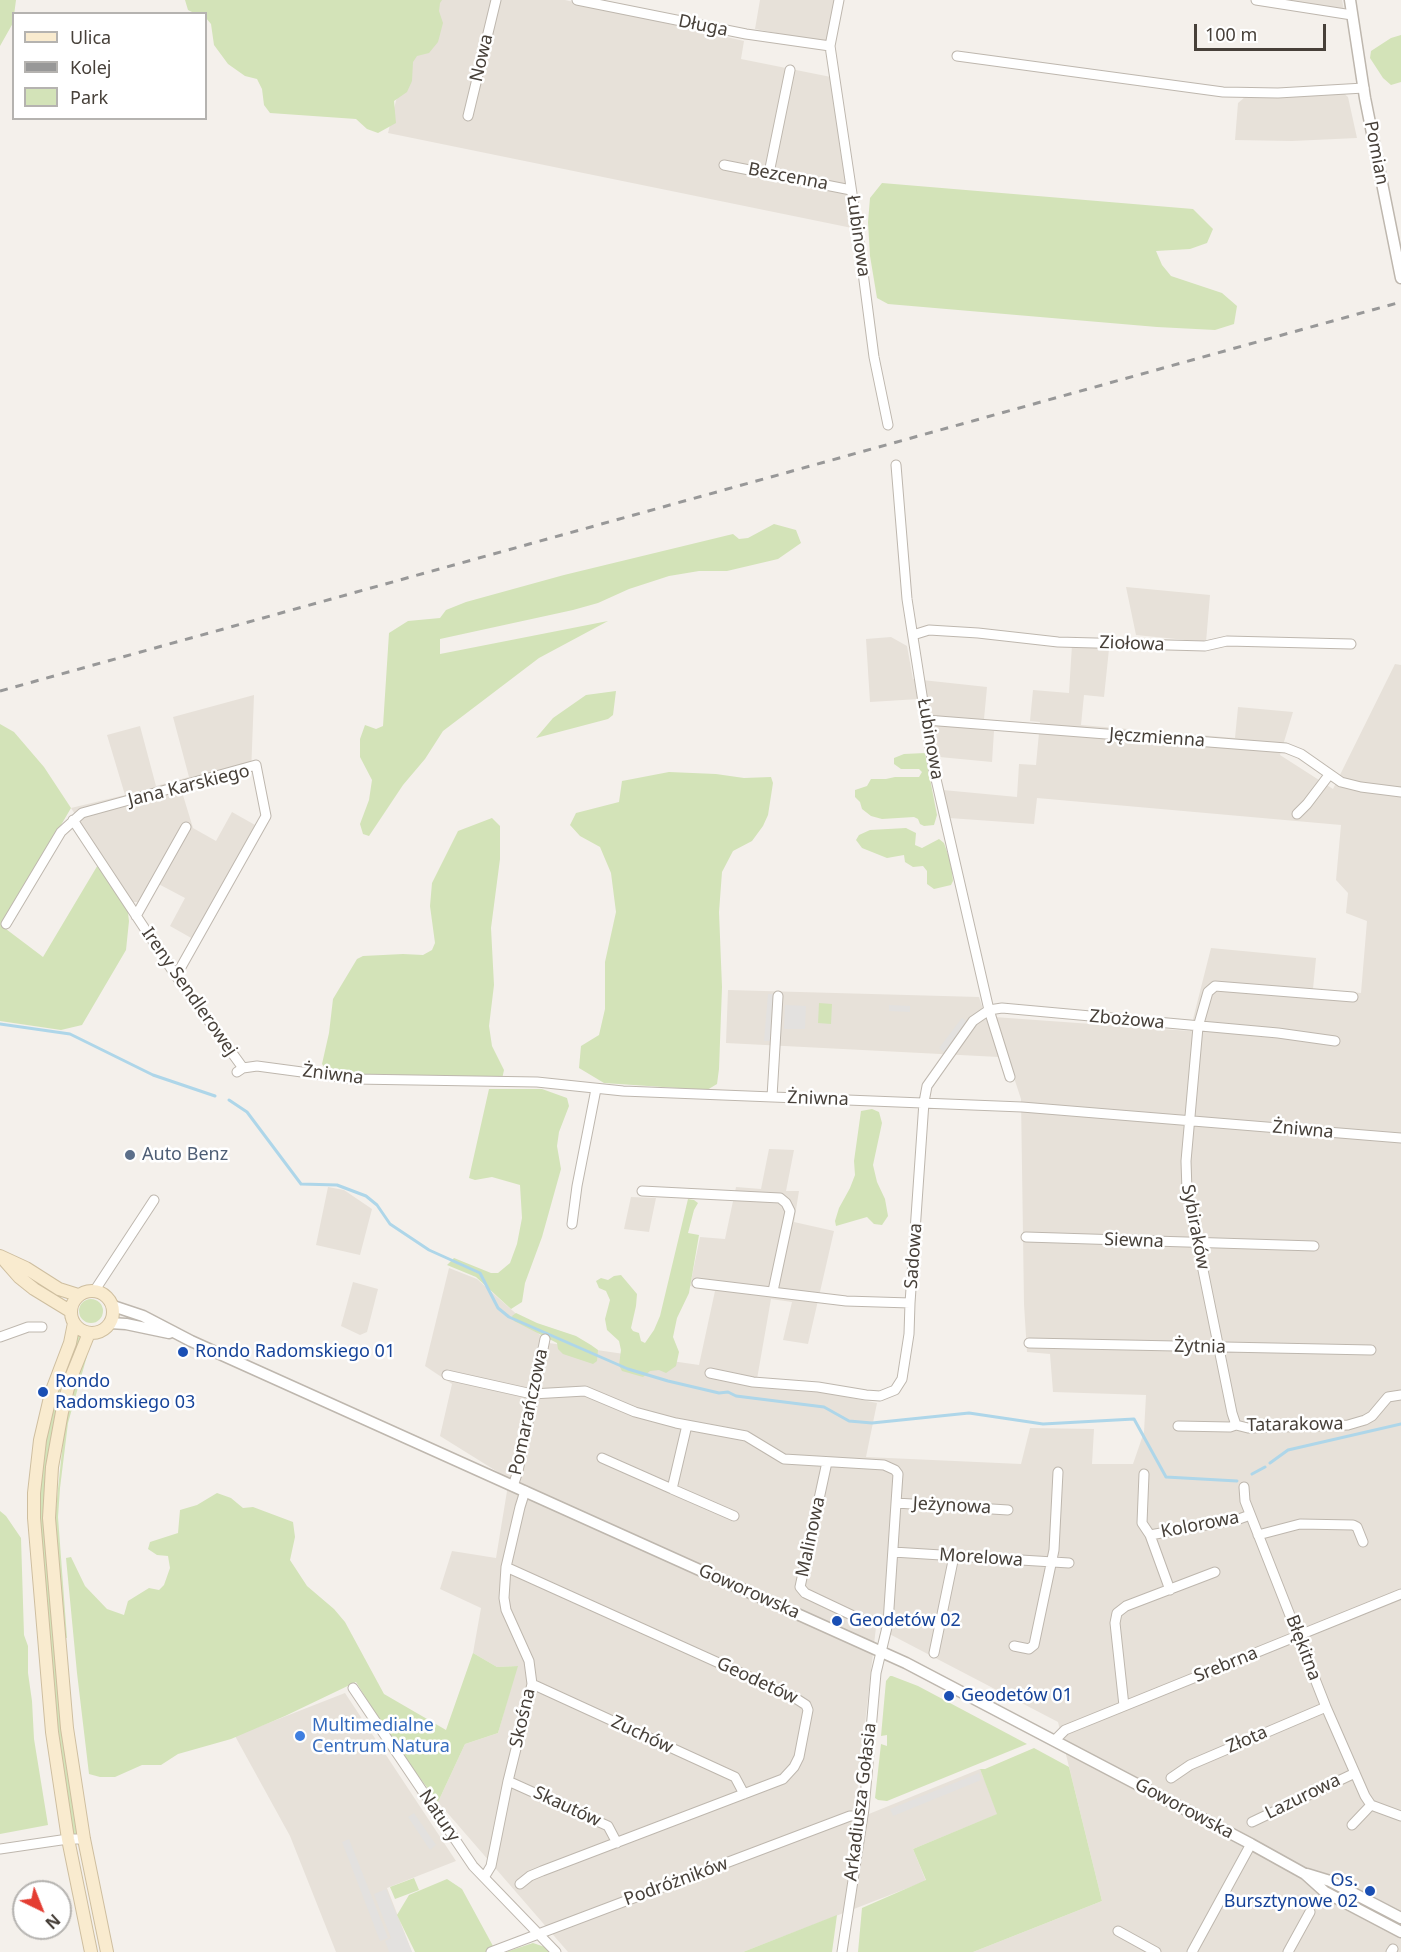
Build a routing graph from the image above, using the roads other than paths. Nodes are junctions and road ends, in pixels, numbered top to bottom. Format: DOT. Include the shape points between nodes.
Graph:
graph roads {
  1 [pos="495,0"];
  2 [pos="577,0"];
  3 [pos="839,0"];
  4 [pos="1256,0"];
  5 [pos="1350,0"];
  6 [pos="1352,15"];
  7 [pos="830,46"];
  8 [pos="957,56"];
  9 [pos="790,70"];
  10 [pos="1365,93"];
  11 [pos="468,116"];
  12 [pos="724,165"];
  13 [pos="769,173"];
  14 [pos="851,190"];
  15 [pos="1401,278"];
  16 [pos="888,425"];
  17 [pos="896,465"];
  18 [pos="913,635"];
  19 [pos="1352,644"];
  20 [pos="926,720"];
  21 [pos="1329,775"];
  22 [pos="1401,792"];
  23 [pos="1297,814"];
  24 [pos="73,820"];
  25 [pos="186,827"];
  26 [pos="136,916"];
  27 [pos="6,924"];
  28 [pos="176,976"];
  29 [pos="778,996"];
  30 [pos="1353,997"];
  31 [pos="989,1010"];
  32 [pos="1198,1027"];
  33 [pos="1335,1041"];
  34 [pos="240,1070"];
  35 [pos="1010,1077"];
  36 [pos="596,1089"];
  37 [pos="772,1097"];
  38 [pos="924,1102"];
  39 [pos="1191,1120"];
  40 [pos="1401,1138"];
  41 [pos="642,1191"];
  42 [pos="154,1200"];
  43 [pos="572,1224"];
  44 [pos="1026,1237"];
  45 [pos="1198,1243"];
  46 [pos="1314,1246"];
  47 [pos="2,1257"];
  48 [pos="697,1283"];
  49 [pos="95,1290"];
  50 [pos="772,1291"];
  51 [pos="78,1295"];
  52 [pos="910,1303"];
  53 [pos="113,1306"];
  54 [pos="72,1317"];
  55 [pos="110,1323"];
  56 [pos="42,1326"];
  57 [pos="89,1333"];
  58 [pos="181,1336"];
  59 [pos="0,1337"];
  60 [pos="545,1339"];
  61 [pos="1029,1343"];
  62 [pos="1219,1348"];
  63 [pos="1371,1350"];
  64 [pos="710,1373"];
  65 [pos="447,1375"];
  66 [pos="532,1394"];
  67 [pos="1401,1395"];
  68 [pos="687,1425"];
  69 [pos="1236,1425"];
  70 [pos="1178,1426"];
  71 [pos="603,1458"];
  72 [pos="827,1462"];
  73 [pos="1058,1472"];
  74 [pos="1144,1474"];
  75 [pos="513,1486"];
  76 [pos="1244,1487"];
  77 [pos="672,1489"];
  78 [pos="525,1491"];
  79 [pos="896,1503"];
  80 [pos="1008,1510"];
  81 [pos="1250,1515"];
  82 [pos="734,1516"];
  83 [pos="1150,1535"];
  84 [pos="1258,1535"];
  85 [pos="1363,1542"];
  86 [pos="893,1552"];
  87 [pos="954,1556"];
  88 [pos="1051,1562"];
  89 [pos="1069,1563"];
  90 [pos="506,1567"];
  91 [pos="1215,1572"];
  92 [pos="1170,1590"];
  93 [pos="1401,1594"];
  94 [pos="888,1623"];
  95 [pos="1298,1636"];
  96 [pos="1014,1646"];
  97 [pos="882,1652"];
  98 [pos="934,1653"];
  99 [pos="532,1684"];
  100 [pos="353,1688"];
  101 [pos="1124,1706"];
  102 [pos="1326,1707"];
  103 [pos="1055,1740"];
  104 [pos="1355,1773"];
  105 [pos="1171,1778"];
  106 [pos="508,1781"];
  107 [pos="744,1794"];
  108 [pos="1371,1805"];
  109 [pos="863,1816"];
  110 [pos="1401,1816"];
  111 [pos="1252,1822"];
  112 [pos="1352,1825"];
  113 [pos="68,1839"];
  114 [pos="84,1839"];
  115 [pos="617,1843"];
  116 [pos="1251,1844"];
  117 [pos="0,1849"];
  118 [pos="1305,1874"];
  119 [pos="484,1876"];
  120 [pos="520,1884"];
  121 [pos="1310,1912"];
  122 [pos="1401,1918"];
  123 [pos="1118,1931"];
  124 [pos="1401,1932"];
  125 [pos="539,1933"];
  126 [pos="91,1952"];
  127 [pos="107,1952"];
  128 [pos="491,1952"];
  129 [pos="556,1952"];
  130 [pos="843,1952"];
  131 [pos="1156,1952"];
  132 [pos="1192,1952"];
  133 [pos="1288,1952"];
  1 -- 11 [label="street, Nowa"];
  2 -- 7 [label="street, Długa" via="746,34"];
  3 -- 7 [label="street, Łubinowa"];
  4 -- 6 [label="street"];
  5 -- 6 [label="street, Pomian"];
  6 -- 10 [label="street, Pomian"];
  7 -- 14 [label="street, Łubinowa"];
  8 -- 10 [label="street" via="1223,92"];
  9 -- 13 [label="street"];
  10 -- 15 [label="street, Pomian"];
  12 -- 13 [label="street, Bezcenna"];
  13 -- 14 [label="street, Bezcenna"];
  14 -- 16 [label="street, Łubinowa" via="874,357"];
  17 -- 18 [label="street, Łubinowa" via="906,599"];
  18 -- 19 [label="street, Ziołowa" via="930,630 1058,642"];
  18 -- 20 [label="street, Łubinowa"];
  20 -- 21 [label="street, Jęczmienna" via="1286,748"];
  20 -- 31 [label="street, Łubinowa"];
  21 -- 22 [label="street, Jęczmienna" via="1361,787"];
  21 -- 23 [label="street"];
  24 -- 26 [label="street, Ireny Sendlerowej"];
  24 -- 27 [label="street" via="61,832"];
  24 -- 28 [label="street, Jana Karskiego" via="82,813 256,765 266,816"];
  25 -- 26 [label="street, Ireny Sendlerowej"];
  26 -- 28 [label="street, Ireny Sendlerowej"];
  28 -- 34 [label="street, Ireny Sendlerowej"];
  29 -- 37 [label="street"];
  30 -- 32 [label="street, Sybiraków" via="1215,986 1208,992"];
  31 -- 32 [label="street, Zbożowa" via="1002,1008"];
  31 -- 35 [label="street"];
  31 -- 38 [label="street, Sadowa" via="973,1021 929,1082"];
  32 -- 33 [label="street, Zbożowa"];
  32 -- 39 [label="street, Sybiraków"];
  34 -- 36 [label="street, Żniwna" via="257,1066 354,1079 537,1082"];
  36 -- 37 [label="street, Żniwna"];
  36 -- 43 [label="street"];
  37 -- 38 [label="street, Żniwna"];
  38 -- 39 [label="street, Żniwna"];
  38 -- 52 [label="street, Sadowa"];
  39 -- 40 [label="street, Żniwna"];
  39 -- 45 [label="street, Sybiraków" via="1185,1176"];
  41 -- 50 [label="street" via="780,1198 790,1211"];
  42 -- 49 [label="street"];
  44 -- 45 [label="street, Siewna"];
  45 -- 46 [label="street, Siewna"];
  45 -- 62 [label="street, Sybiraków"];
  47 -- 51 [label="main road" via="59,1289"];
  47 -- 54 [label="main road" via="19,1277"];
  48 -- 50 [label="street"];
  49 -- 51 [label="main road"];
  49 -- 53 [label="main road"];
  50 -- 52 [label="street" via="846,1301"];
  51 -- 54 [label="main road" via="71,1305"];
  52 -- 64 [label="street, Sadowa" via="902,1379 895,1390 880,1396 753,1382"];
  53 -- 55 [label="main road"];
  53 -- 58 [label="street, Goworowska"];
  54 -- 57 [label="main road" via="78,1328"];
  54 -- 113 [label="main road" via="70,1343 51,1393 40,1440 34,1493 46,1685"];
  55 -- 57 [label="main road" via="101,1331"];
  55 -- 58 [label="street, Goworowska"];
  56 -- 59 [label="street" via="22,1328"];
  57 -- 114 [label="main road" via="62,1412 52,1467 50,1518 63,1694"];
  58 -- 75 [label="street, Goworowska"];
  60 -- 66 [label="street, Pomarańczowa"];
  61 -- 62 [label="street, Żytnia"];
  62 -- 63 [label="street, Żytnia"];
  62 -- 69 [label="street, Sybiraków"];
  65 -- 66 [label="street"];
  66 -- 68 [label="street" via="585,1391 635,1412"];
  66 -- 75 [label="street, Pomarańczowa"];
  67 -- 69 [label="street, Tatarakowa" via="1388,1397 1372,1416 1348,1425"];
  68 -- 72 [label="street" via="746,1436 784,1459"];
  68 -- 77 [label="street"];
  69 -- 70 [label="street, Tatarakowa"];
  71 -- 77 [label="street"];
  72 -- 79 [label="street" via="893,1468 898,1474"];
  72 -- 94 [label="street, Malinowa" via="800,1587 862,1620"];
  73 -- 88 [label="street"];
  74 -- 83 [label="street" via="1141,1517"];
  75 -- 78 [label="street, Goworowska"];
  76 -- 81 [label="street, Błękitna"];
  77 -- 82 [label="street"];
  78 -- 90 [label="street, Skośna"];
  78 -- 97 [label="street, Goworowska"];
  79 -- 80 [label="street, Jeżynowa"];
  79 -- 86 [label="street"];
  81 -- 83 [label="street, Kolorowa"];
  81 -- 84 [label="street, Błękitna"];
  83 -- 92 [label="street"];
  84 -- 85 [label="street" via="1300,1524 1353,1525"];
  84 -- 95 [label="street, Błękitna"];
  86 -- 87 [label="street, Morelowa"];
  86 -- 94 [label="street"];
  87 -- 88 [label="street, Morelowa"];
  87 -- 98 [label="street"];
  88 -- 89 [label="street, Morelowa"];
  88 -- 96 [label="street" via="1034,1646"];
  90 -- 99 [label="street, Skośna" via="505,1604 529,1661"];
  90 -- 107 [label="street, Geodetów" via="806,1705 807,1721 794,1767 783,1779"];
  91 -- 92 [label="street"];
  92 -- 101 [label="street" via="1117,1613 1114,1623"];
  93 -- 95 [label="street, Srebrna"];
  94 -- 97 [label="street"];
  95 -- 101 [label="street, Srebrna"];
  95 -- 102 [label="street, Błękitna"];
  97 -- 103 [label="street, Goworowska"];
  97 -- 109 [label="street, Arkadiusza Gołasia" via="876,1673"];
  99 -- 106 [label="street, Skośna"];
  99 -- 107 [label="street, Zuchów" via="735,1777"];
  100 -- 119 [label="street, Natury" via="461,1849"];
  101 -- 103 [label="street, Srebrna" via="1065,1730"];
  102 -- 104 [label="street, Błękitna"];
  102 -- 105 [label="street, Złota" via="1190,1765"];
  103 -- 116 [label="street, Goworowska"];
  104 -- 108 [label="street, Błękitna"];
  104 -- 111 [label="street, Lazurowa"];
  106 -- 115 [label="street, Skautów" via="608,1827"];
  106 -- 119 [label="street, Skośna" via="491,1866"];
  107 -- 115 [label="street, Geodetów"];
  108 -- 110 [label="street"];
  108 -- 112 [label="street"];
  109 -- 125 [label="street, Podróżników" via="850,1816"];
  109 -- 130 [label="street, Arkadiusza Gołasia"];
  113 -- 114 [label="street"];
  113 -- 117 [label="street"];
  113 -- 126 [label="main road"];
  114 -- 127 [label="main road"];
  115 -- 120 [label="street, Geodetów"];
  116 -- 118 [label="street, Goworowska"];
  116 -- 132 [label="street"];
  118 -- 122 [label="street, Goworowska" via="1330,1881"];
  118 -- 124 [label="street, Goworowska" via="1325,1892"];
  119 -- 125 [label="street, Natury"];
  121 -- 133 [label="street"];
  123 -- 131 [label="street"];
  125 -- 128 [label="street, Podróżników"];
  125 -- 129 [label="street, Natury"];
}
